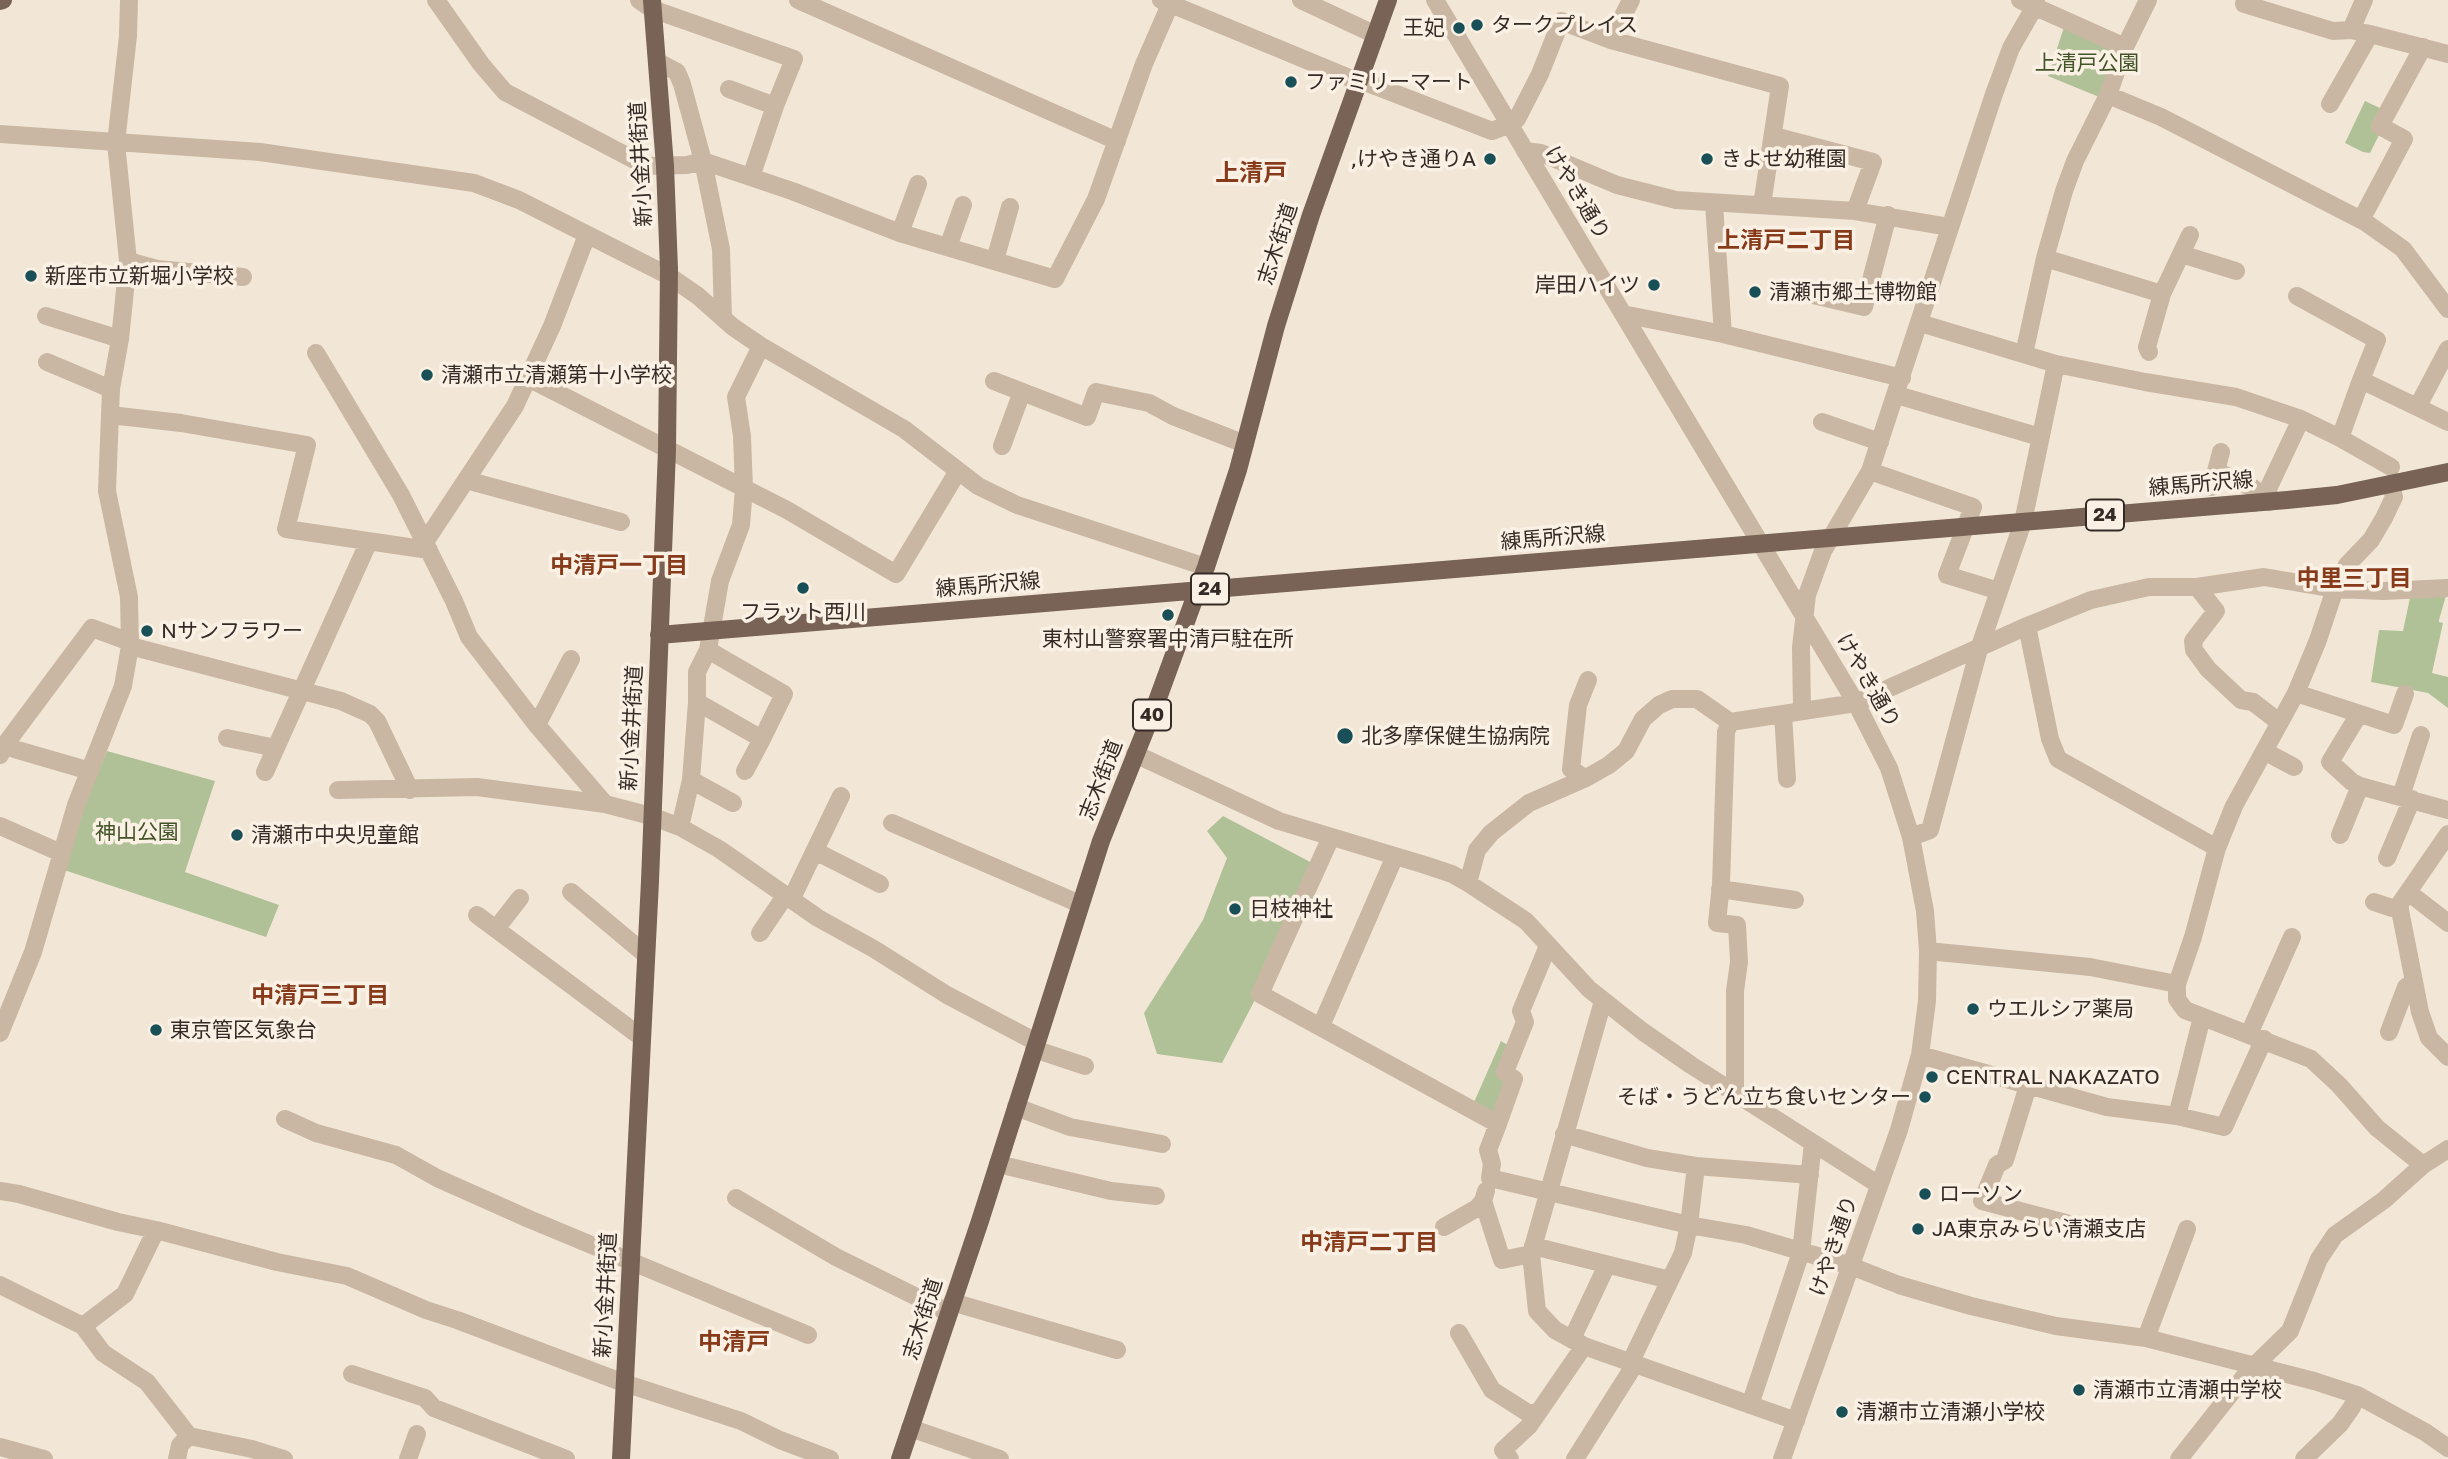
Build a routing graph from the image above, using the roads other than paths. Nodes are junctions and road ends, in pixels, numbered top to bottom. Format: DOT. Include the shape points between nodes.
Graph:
graph roads {
  1 [pos="129,0"];
  2 [pos="436,0"];
  3 [pos="797,0"];
  4 [pos="1301,0"];
  5 [pos="1388,0"];
  6 [pos="1434,0"];
  7 [pos="1631,0"];
  8 [pos="2148,0"];
  9 [pos="2364,0"];
  10 [pos="1167,1"];
  11 [pos="2241,1"];
  12 [pos="2030,2"];
  13 [pos="648,3"];
  14 [pos="2351,30"];
  15 [pos="2370,34"];
  16 [pos="1376,35"];
  17 [pos="1611,40"];
  18 [pos="2126,47"];
  19 [pos="2423,47"];
  20 [pos="2448,54"];
  21 [pos="658,62"];
  22 [pos="1360,80"];
  23 [pos="729,89"];
  24 [pos="2108,96"];
  25 [pos="2330,104"];
  26 [pos="775,106"];
  27 [pos="1510,124"];
  28 [pos="0,134"];
  29 [pos="1774,136"];
  30 [pos="1117,141"];
  31 [pos="116,143"];
  32 [pos="1525,151"];
  33 [pos="703,161"];
  34 [pos="665,166"];
  35 [pos="751,177"];
  36 [pos="918,184"];
  37 [pos="1714,204"];
  38 [pos="963,205"];
  39 [pos="1762,205"];
  40 [pos="1010,207"];
  41 [pos="1855,211"];
  42 [pos="1888,215"];
  43 [pos="2361,220"];
  44 [pos="1950,227"];
  45 [pos="900,233"];
  46 [pos="587,235"];
  47 [pos="2190,235"];
  48 [pos="948,247"];
  49 [pos="2181,254"];
  50 [pos="2045,258"];
  51 [pos="995,260"];
  52 [pos="128,261"];
  53 [pos="2236,271"];
  54 [pos="669,276"];
  55 [pos="243,277"];
  56 [pos="2162,294"];
  57 [pos="1814,295"];
  58 [pos="2297,296"];
  59 [pos="2448,309"];
  60 [pos="1623,314"];
  61 [pos="46,316"];
  62 [pos="723,318"];
  63 [pos="1920,323"];
  64 [pos="1723,334"];
  65 [pos="120,339"];
  66 [pos="761,346"];
  67 [pos="2448,349"];
  68 [pos="2149,352"];
  69 [pos="316,353"];
  70 [pos="2024,354"];
  71 [pos="47,362"];
  72 [pos="2056,364"];
  73 [pos="528,378"];
  74 [pos="2361,380"];
  75 [pos="993,381"];
  76 [pos="1899,387"];
  77 [pos="111,389"];
  78 [pos="1022,392"];
  79 [pos="2418,406"];
  80 [pos="110,415"];
  81 [pos="2301,419"];
  82 [pos="1822,422"];
  83 [pos="2448,422"];
  84 [pos="2040,437"];
  85 [pos="2340,438"];
  86 [pos="1880,442"];
  87 [pos="1245,444"];
  88 [pos="1002,446"];
  89 [pos="667,450"];
  90 [pos="2221,452"];
  91 [pos="958,471"];
  92 [pos="1870,471"];
  93 [pos="2448,472"];
  94 [pos="2391,476"];
  95 [pos="466,480"];
  96 [pos="744,488"];
  97 [pos="2262,502"];
  98 [pos="621,522"];
  99 [pos="2023,522"];
  100 [pos="1966,526"];
  101 [pos="1831,537"];
  102 [pos="369,541"];
  103 [pos="1761,543"];
  104 [pos="427,546"];
  105 [pos="1206,567"];
  106 [pos="2197,587"];
  107 [pos="2448,588"];
  108 [pos="2334,589"];
  109 [pos="1198,590"];
  110 [pos="1999,591"];
  111 [pos="1804,615"];
  112 [pos="2027,626"];
  113 [pos="711,631"];
  114 [pos="659,635"];
  115 [pos="130,644"];
  116 [pos="1979,649"];
  117 [pos="708,650"];
  118 [pos="571,659"];
  119 [pos="1588,680"];
  120 [pos="303,691"];
  121 [pos="2296,693"];
  122 [pos="2405,694"];
  123 [pos="697,702"];
  124 [pos="1856,702"];
  125 [pos="1802,711"];
  126 [pos="1783,714"];
  127 [pos="2359,714"];
  128 [pos="1730,722"];
  129 [pos="2279,722"];
  130 [pos="537,725"];
  131 [pos="2421,735"];
  132 [pos="227,738"];
  133 [pos="762,739"];
  134 [pos="276,748"];
  135 [pos="1,749"];
  136 [pos="2264,751"];
  137 [pos="1135,754"];
  138 [pos="2294,767"];
  139 [pos="90,771"];
  140 [pos="746,771"];
  141 [pos="265,772"];
  142 [pos="1584,778"];
  143 [pos="1787,779"];
  144 [pos="691,780"];
  145 [pos="2360,786"];
  146 [pos="338,790"];
  147 [pos="410,790"];
  148 [pos="841,796"];
  149 [pos="2406,797"];
  150 [pos="733,803"];
  151 [pos="605,804"];
  152 [pos="2448,810"];
  153 [pos="651,816"];
  154 [pos="892,822"];
  155 [pos="0,826"];
  156 [pos="680,827"];
  157 [pos="2448,834"];
  158 [pos="2340,835"];
  159 [pos="1331,837"];
  160 [pos="1911,837"];
  161 [pos="2217,848"];
  162 [pos="815,851"];
  163 [pos="61,853"];
  164 [pos="1395,856"];
  165 [pos="2387,858"];
  166 [pos="1468,883"];
  167 [pos="880,884"];
  168 [pos="1720,889"];
  169 [pos="571,892"];
  170 [pos="520,898"];
  171 [pos="788,898"];
  172 [pos="1795,900"];
  173 [pos="2404,900"];
  174 [pos="2374,902"];
  175 [pos="1080,904"];
  176 [pos="477,915"];
  177 [pos="2448,923"];
  178 [pos="496,929"];
  179 [pos="760,933"];
  180 [pos="2292,937"];
  181 [pos="1548,946"];
  182 [pos="1928,951"];
  183 [pos="645,954"];
  184 [pos="2413,982"];
  185 [pos="2177,984"];
  186 [pos="1603,1001"];
  187 [pos="2202,1017"];
  188 [pos="1321,1026"];
  189 [pos="2389,1032"];
  190 [pos="0,1033"];
  191 [pos="641,1037"];
  192 [pos="2256,1037"];
  193 [pos="1035,1045"];
  194 [pos="1920,1055"];
  195 [pos="2448,1057"];
  196 [pos="1085,1066"];
  197 [pos="2028,1086"];
  198 [pos="1735,1093"];
  199 [pos="1016,1107"];
  200 [pos="2178,1116"];
  201 [pos="285,1119"];
  202 [pos="1497,1124"];
  203 [pos="1564,1134"];
  204 [pos="1812,1143"];
  205 [pos="1162,1144"];
  206 [pos="2448,1149"];
  207 [pos="998,1164"];
  208 [pos="2423,1165"];
  209 [pos="1696,1166"];
  210 [pos="1810,1175"];
  211 [pos="1490,1178"];
  212 [pos="1880,1185"];
  213 [pos="1548,1190"];
  214 [pos="0,1191"];
  215 [pos="1156,1196"];
  216 [pos="736,1198"];
  217 [pos="1483,1201"];
  218 [pos="2066,1223"];
  219 [pos="1689,1225"];
  220 [pos="1444,1227"];
  221 [pos="2187,1229"];
  222 [pos="156,1230"];
  223 [pos="1532,1250"];
  224 [pos="1801,1252"];
  225 [pos="630,1260"];
  226 [pos="1607,1265"];
  227 [pos="1851,1266"];
  228 [pos="1670,1280"];
  229 [pos="0,1285"];
  230 [pos="951,1308"];
  231 [pos="83,1326"];
  232 [pos="1459,1333"];
  233 [pos="808,1335"];
  234 [pos="2146,1338"];
  235 [pos="1578,1343"];
  236 [pos="1117,1350"];
  237 [pos="1632,1363"];
  238 [pos="2254,1364"];
  239 [pos="352,1374"];
  240 [pos="624,1384"];
  241 [pos="2357,1395"];
  242 [pos="1750,1405"];
  243 [pos="1537,1413"];
  244 [pos="1796,1421"];
  245 [pos="910,1428"];
  246 [pos="417,1434"];
  247 [pos="188,1436"];
  248 [pos="0,1447"];
  249 [pos="2448,1448"];
  250 [pos="2311,1457"];
  251 [pos="44,1459"];
  252 [pos="177,1459"];
  253 [pos="284,1459"];
  254 [pos="408,1459"];
  255 [pos="566,1459"];
  256 [pos="621,1459"];
  257 [pos="830,1459"];
  258 [pos="900,1459"];
  259 [pos="1000,1459"];
  260 [pos="1510,1459"];
  261 [pos="1575,1459"];
  262 [pos="1782,1459"];
  263 [pos="2179,1459"];
  1 -- 31 [label="street"];
  2 -- 34 [label="street" via="505,92 646,166"];
  3 -- 30 [label="street"];
  4 -- 16 [label="street"];
  5 -- 16 [label="main road, 志木街道 / 40"];
  6 -- 27 [label="street, けやき通り"];
  7 -- 17 [label="street"];
  8 -- 18 [label="street"];
  9 -- 14 [label="street"];
  10 -- 22 [label="street"];
  10 -- 30 [label="street"];
  11 -- 14 [label="street" via="2333,31"];
  12 -- 18 [label="street"];
  12 -- 44 [label="street"];
  13 -- 21 [label="main road, 新小金井街道"];
  13 -- 26 [label="street" via="794,59"];
  14 -- 15 [label="street"];
  15 -- 19 [label="street"];
  15 -- 25 [label="street"];
  16 -- 22 [label="main road, 志木街道 / 40"];
  17 -- 27 [label="street" via="1561,20 1523,110"];
  17 -- 29 [label="street" via="1780,86"];
  18 -- 24 [label="street"];
  19 -- 20 [label="street"];
  19 -- 43 [label="street" via="2380,126 2404,139"];
  21 -- 33 [label="street" via="677,72"];
  21 -- 34 [label="main road, 新小金井街道"];
  22 -- 27 [label="street" via="1492,131"];
  22 -- 87 [label="main road, 志木街道 / 40" via="1300,249"];
  23 -- 26 [label="street"];
  24 -- 43 [label="street" via="2161,117"];
  24 -- 50 [label="street" via="2076,161"];
  26 -- 35 [label="street"];
  27 -- 32 [label="street, けやき通り"];
  28 -- 31 [label="street"];
  29 -- 39 [label="street"];
  29 -- 41 [label="street" via="1873,162"];
  30 -- 51 [label="street" via="1096,200 1055,279"];
  31 -- 46 [label="street" via="260,152 474,183"];
  31 -- 52 [label="street"];
  32 -- 37 [label="street" via="1541,153 1617,185"];
  32 -- 60 [label="street, けやき通り"];
  33 -- 34 [label="street"];
  33 -- 35 [label="street"];
  33 -- 62 [label="street" via="721,249"];
  34 -- 54 [label="main road, 新小金井街道"];
  35 -- 45 [label="street"];
  36 -- 45 [label="street"];
  37 -- 39 [label="street"];
  37 -- 64 [label="street"];
  38 -- 48 [label="street"];
  39 -- 41 [label="street"];
  40 -- 51 [label="street"];
  41 -- 42 [label="street"];
  42 -- 44 [label="street"];
  42 -- 57 [label="street" via="1864,307"];
  43 -- 59 [label="street" via="2403,249"];
  44 -- 63 [label="street"];
  45 -- 48 [label="street"];
  46 -- 54 [label="street"];
  46 -- 73 [label="street"];
  47 -- 49 [label="street"];
  48 -- 51 [label="street"];
  49 -- 53 [label="street"];
  49 -- 56 [label="street"];
  50 -- 56 [label="street"];
  50 -- 70 [label="street"];
  52 -- 55 [label="street" via="157,269"];
  52 -- 65 [label="street"];
  54 -- 62 [label="street"];
  54 -- 89 [label="main road, 新小金井街道"];
  56 -- 68 [label="street"];
  58 -- 74 [label="street" via="2377,340"];
  60 -- 64 [label="street"];
  60 -- 103 [label="street, けやき通り"];
  61 -- 65 [label="street"];
  62 -- 66 [label="street"];
  63 -- 70 [label="street"];
  63 -- 76 [label="street"];
  64 -- 76 [label="street"];
  65 -- 77 [label="street"];
  66 -- 91 [label="street" via="904,429"];
  66 -- 96 [label="street" via="736,397"];
  67 -- 79 [label="street"];
  69 -- 104 [label="street"];
  70 -- 72 [label="street"];
  71 -- 77 [label="street"];
  72 -- 81 [label="street" via="2236,397"];
  72 -- 84 [label="street"];
  73 -- 89 [label="street"];
  73 -- 95 [label="street"];
  74 -- 79 [label="street"];
  74 -- 85 [label="street"];
  75 -- 78 [label="street"];
  76 -- 84 [label="street"];
  76 -- 86 [label="street"];
  77 -- 80 [label="street"];
  78 -- 87 [label="street" via="1087,417 1096,392 1149,403"];
  78 -- 88 [label="street"];
  79 -- 83 [label="street"];
  80 -- 102 [label="street" via="307,445 286,529"];
  80 -- 115 [label="street" via="107,491 128,597"];
  81 -- 85 [label="street"];
  81 -- 97 [label="street"];
  82 -- 86 [label="street"];
  84 -- 99 [label="street"];
  85 -- 94 [label="street"];
  86 -- 92 [label="street"];
  87 -- 105 [label="main road, 志木街道 / 40"];
  89 -- 96 [label="street"];
  89 -- 114 [label="main road, 新小金井街道"];
  90 -- 97 [label="street" via="2213,479 2253,488"];
  91 -- 96 [label="street" via="896,574"];
  91 -- 105 [label="street" via="1017,505"];
  92 -- 100 [label="street" via="1973,507"];
  92 -- 101 [label="street"];
  93 -- 94 [label="main road, 練馬所沢線 / 24"];
  94 -- 97 [label="main road, 練馬所沢線 / 24" via="2337,495"];
  94 -- 108 [label="street" via="2394,496 2384,518"];
  95 -- 98 [label="street"];
  95 -- 104 [label="street"];
  96 -- 113 [label="street" via="741,525 720,581"];
  97 -- 99 [label="main road, 練馬所沢線 / 24"];
  99 -- 100 [label="main road, 練馬所沢線 / 24"];
  99 -- 110 [label="street"];
  100 -- 101 [label="main road, 練馬所沢線 / 24"];
  100 -- 110 [label="street" via="1947,575"];
  101 -- 103 [label="main road, 練馬所沢線 / 24"];
  101 -- 111 [label="street" via="1807,595"];
  102 -- 104 [label="street"];
  102 -- 120 [label="street"];
  103 -- 109 [label="main road, 練馬所沢線 / 24"];
  103 -- 111 [label="street, けやき通り"];
  104 -- 130 [label="street" via="469,636"];
  105 -- 109 [label="main road, 志木街道 / 40"];
  106 -- 108 [label="street" via="2264,577"];
  106 -- 112 [label="street" via="2149,587 2091,600"];
  106 -- 129 [label="street" via="2216,611 2193,641 2194,650 2241,700 2253,702"];
  107 -- 108 [label="street"];
  108 -- 121 [label="street"];
  109 -- 113 [label="main road, 練馬所沢線 / 24"];
  109 -- 137 [label="main road, 志木街道 / 40"];
  110 -- 116 [label="street"];
  111 -- 124 [label="street, けやき通り"];
  111 -- 125 [label="street"];
  112 -- 116 [label="street"];
  112 -- 161 [label="street" via="2057,759"];
  113 -- 114 [label="main road, 練馬所沢線 / 24"];
  113 -- 117 [label="street"];
  114 -- 153 [label="main road, 新小金井街道"];
  115 -- 120 [label="street"];
  115 -- 135 [label="street" via="92,628"];
  115 -- 139 [label="street" via="123,686"];
  116 -- 124 [label="street"];
  116 -- 160 [label="street" via="1930,830"];
  117 -- 123 [label="street" via="697,672"];
  117 -- 133 [label="street" via="784,694"];
  118 -- 130 [label="street"];
  119 -- 142 [label="street" via="1578,705 1571,768"];
  120 -- 134 [label="street"];
  120 -- 147 [label="street" via="370,714"];
  121 -- 127 [label="street"];
  121 -- 129 [label="street"];
  122 -- 127 [label="street" via="2394,725"];
  123 -- 133 [label="street"];
  123 -- 144 [label="street"];
  124 -- 125 [label="street"];
  124 -- 160 [label="street, けやき通り" via="1889,768"];
  125 -- 126 [label="street"];
  126 -- 128 [label="street"];
  126 -- 143 [label="street"];
  127 -- 145 [label="street" via="2330,762"];
  128 -- 142 [label="street" via="1697,699 1672,699 1643,719 1626,751"];
  128 -- 168 [label="street"];
  129 -- 136 [label="street"];
  130 -- 151 [label="street"];
  131 -- 149 [label="street"];
  132 -- 134 [label="street"];
  133 -- 140 [label="street"];
  134 -- 141 [label="street"];
  135 -- 139 [label="street"];
  136 -- 138 [label="street"];
  136 -- 161 [label="street"];
  137 -- 159 [label="street" via="1279,821"];
  137 -- 175 [label="main road, 志木街道 / 40"];
  139 -- 163 [label="street"];
  142 -- 166 [label="street" via="1529,803 1491,833 1477,850"];
  144 -- 150 [label="street"];
  144 -- 156 [label="street"];
  145 -- 149 [label="street"];
  145 -- 158 [label="street"];
  146 -- 147 [label="street"];
  147 -- 151 [label="street" via="477,787"];
  148 -- 162 [label="street"];
  149 -- 152 [label="street"];
  149 -- 165 [label="street"];
  151 -- 153 [label="street"];
  153 -- 156 [label="street"];
  153 -- 183 [label="main road, 新小金井街道"];
  154 -- 175 [label="street"];
  155 -- 163 [label="street"];
  156 -- 171 [label="street"];
  157 -- 173 [label="street"];
  159 -- 164 [label="street"];
  159 -- 188 [label="street" via="1260,994"];
  160 -- 182 [label="street, けやき通り"];
  161 -- 185 [label="street"];
  162 -- 167 [label="street"];
  162 -- 171 [label="street"];
  163 -- 190 [label="street" via="33,952"];
  164 -- 166 [label="street"];
  164 -- 188 [label="street"];
  166 -- 181 [label="street" via="1526,921"];
  168 -- 172 [label="street"];
  168 -- 198 [label="street" via="1717,923 1737,925"];
  169 -- 183 [label="street"];
  170 -- 178 [label="street"];
  171 -- 179 [label="street"];
  171 -- 193 [label="street"];
  173 -- 174 [label="street" via="2392,908"];
  173 -- 177 [label="street"];
  173 -- 184 [label="street"];
  175 -- 193 [label="main road, 志木街道 / 40"];
  176 -- 178 [label="street"];
  178 -- 191 [label="street"];
  180 -- 192 [label="street"];
  181 -- 186 [label="street"];
  181 -- 202 [label="street" via="1521,1012 1525,1022 1505,1072 1514,1079"];
  182 -- 185 [label="street" via="2090,967"];
  182 -- 194 [label="street, けやき通り"];
  183 -- 191 [label="main road, 新小金井街道"];
  184 -- 189 [label="street" via="2406,987"];
  184 -- 195 [label="street" via="2429,1038"];
  185 -- 187 [label="street" via="2177,999 2185,1010"];
  186 -- 198 [label="street"];
  186 -- 203 [label="street"];
  187 -- 192 [label="street"];
  187 -- 200 [label="street"];
  188 -- 202 [label="street"];
  191 -- 225 [label="main road, 新小金井街道"];
  192 -- 200 [label="street" via="2224,1127"];
  192 -- 208 [label="street" via="2312,1059 2377,1128"];
  193 -- 196 [label="street"];
  193 -- 199 [label="main road, 志木街道 / 40"];
  194 -- 197 [label="street"];
  194 -- 212 [label="street, けやき通り"];
  197 -- 200 [label="street" via="2107,1107"];
  197 -- 218 [label="street" via="2005,1160 1997,1165 1982,1201"];
  198 -- 204 [label="street"];
  199 -- 205 [label="street" via="1070,1127"];
  199 -- 207 [label="main road, 志木街道 / 40"];
  201 -- 225 [label="street" via="316,1133 396,1155 437,1178"];
  202 -- 211 [label="street" via="1488,1150"];
  203 -- 209 [label="street" via="1647,1158"];
  203 -- 213 [label="street"];
  204 -- 210 [label="street"];
  204 -- 212 [label="street"];
  206 -- 208 [label="street"];
  207 -- 215 [label="street" via="1061,1173"];
  207 -- 230 [label="main road, 志木街道 / 40"];
  208 -- 238 [label="street" via="2335,1235 2319,1259 2290,1331"];
  209 -- 210 [label="street"];
  209 -- 219 [label="street"];
  210 -- 224 [label="street"];
  211 -- 213 [label="street"];
  211 -- 217 [label="street"];
  212 -- 227 [label="street, けやき通り"];
  213 -- 219 [label="street"];
  213 -- 223 [label="street"];
  214 -- 222 [label="street"];
  216 -- 230 [label="street" via="835,1257"];
  217 -- 220 [label="street"];
  217 -- 223 [label="street" via="1502,1261"];
  219 -- 224 [label="street" via="1746,1235"];
  219 -- 228 [label="street"];
  221 -- 234 [label="street"];
  222 -- 231 [label="street" via="125,1294"];
  222 -- 240 [label="street" via="347,1276"];
  223 -- 226 [label="street"];
  223 -- 235 [label="street" via="1537,1311 1555,1330"];
  224 -- 227 [label="street"];
  224 -- 242 [label="street"];
  225 -- 233 [label="street"];
  225 -- 240 [label="main road, 新小金井街道"];
  226 -- 228 [label="street"];
  226 -- 235 [label="street"];
  227 -- 234 [label="street" via="1971,1306 2056,1326"];
  227 -- 244 [label="street, けやき通り"];
  228 -- 237 [label="street"];
  229 -- 231 [label="street"];
  230 -- 236 [label="street"];
  230 -- 245 [label="main road, 志木街道 / 40"];
  231 -- 247 [label="street" via="103,1353 147,1381"];
  232 -- 243 [label="street" via="1492,1390 1528,1413"];
  234 -- 238 [label="street"];
  235 -- 237 [label="street"];
  235 -- 243 [label="street"];
  237 -- 242 [label="street"];
  237 -- 261 [label="street"];
  238 -- 241 [label="street"];
  238 -- 263 [label="street"];
  239 -- 255 [label="street" via="389,1380 425,1398 434,1408"];
  240 -- 256 [label="main road, 新小金井街道"];
  240 -- 257 [label="street" via="741,1422"];
  241 -- 249 [label="street"];
  241 -- 250 [label="street"];
  242 -- 244 [label="street"];
  243 -- 260 [label="street" via="1503,1450"];
  244 -- 262 [label="street, けやき通り"];
  245 -- 258 [label="main road, 志木街道 / 40"];
  245 -- 259 [label="street"];
  246 -- 254 [label="street"];
  247 -- 252 [label="street" via="180,1444"];
  247 -- 253 [label="street"];
  248 -- 251 [label="street"];
}
